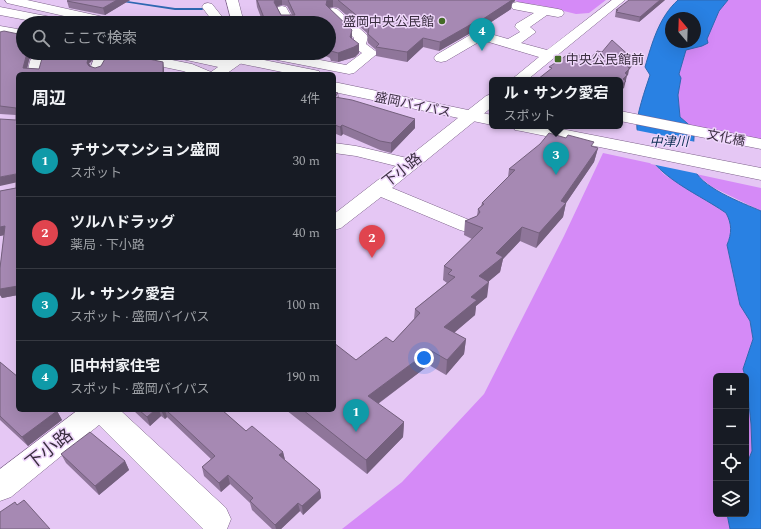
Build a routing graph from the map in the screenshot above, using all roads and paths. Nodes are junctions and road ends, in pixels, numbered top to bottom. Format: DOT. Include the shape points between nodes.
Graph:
graph roads {
  1 [pos="11,0"];
  2 [pos="232,0"];
  3 [pos="619,0"];
  4 [pos="208,7"];
  5 [pos="282,10"];
  6 [pos="0,11"];
  7 [pos="545,11"];
  8 [pos="333,12"];
  9 [pos="558,14"];
  10 [pos="25,16"];
  11 [pos="81,16"];
  12 [pos="215,16"];
  13 [pos="236,16"];
  14 [pos="285,16"];
  15 [pos="0,18"];
  16 [pos="16,21"];
  17 [pos="592,21"];
  18 [pos="528,28"];
  19 [pos="0,30"];
  20 [pos="16,33"];
  21 [pos="510,44"];
  22 [pos="548,55"];
  23 [pos="441,58"];
  24 [pos="38,60"];
  25 [pos="100,60"];
  26 [pos="152,60"];
  27 [pos="209,60"];
  28 [pos="235,60"];
  29 [pos="238,60"];
  30 [pos="241,60"];
  31 [pos="298,60"];
  32 [pos="97,69"];
  33 [pos="34,72"];
  34 [pos="220,72"];
  35 [pos="265,72"];
  36 [pos="304,72"];
  37 [pos="522,77"];
  38 [pos="336,78"];
  39 [pos="336,88"];
  40 [pos="484,108"];
  41 [pos="623,117"];
  42 [pos="544,129"];
  43 [pos="582,129"];
  44 [pos="603,137"];
  45 [pos="761,144"];
  46 [pos="336,148"];
  47 [pos="411,164"];
  48 [pos="761,164"];
  49 [pos="761,174"];
  50 [pos="379,189"];
  51 [pos="336,222"];
  52 [pos="467,226"];
  53 [pos="95,412"];
  54 [pos="104,412"];
  55 [pos="2,483"];
  56 [pos="215,519"];
  1 -- 11 [label="main road"];
  2 -- 13 [label="main road"];
  3 -- 17 [label="main road"];
  4 -- 12 [label="main road"];
  5 -- 14 [label="main road"];
  6 -- 10 [label="main road"];
  7 -- 9 [label="main road"];
  7 -- 18 [label="main road"];
  7 -- 18 [label="main road" via="512,11"];
  8 -- 31 [label="main road" via="361,37 359,46 371,53 349,70"];
  9 -- 17 [label="main road"];
  9 -- 18 [label="main road"];
  15 -- 16 [label="main road"];
  17 -- 22 [label="main road"];
  18 -- 21 [label="main road"];
  19 -- 20 [label="main road"];
  21 -- 22 [label="main road"];
  21 -- 23 [label="main road" via="480,35"];
  22 -- 37 [label="main road"];
  24 -- 33 [label="main road"];
  25 -- 32 [label="main road"];
  26 -- 27 [label="main road" via="187,67"];
  28 -- 34 [label="main road"];
  29 -- 35 [label="main road"];
  30 -- 36 [label="main road"];
  38 -- 40 [label="main road, 盛岡バイパス"];
  39 -- 40 [label="main road, 盛岡バイパス"];
  40 -- 47 [label="main road, 下小路"];
  41 -- 45 [label="main road, 文化橋"];
  42 -- 44 [label="main road"];
  43 -- 44 [label="main road"];
  44 -- 48 [label="main road"];
  44 -- 49 [label="main road"];
  46 -- 47 [label="main road"];
  47 -- 50 [label="main road, 下小路"];
  50 -- 51 [label="main road, 下小路"];
  50 -- 52 [label="main road"];
  53 -- 55 [label="main road, 下小路"];
  54 -- 56 [label="main road"];
}
